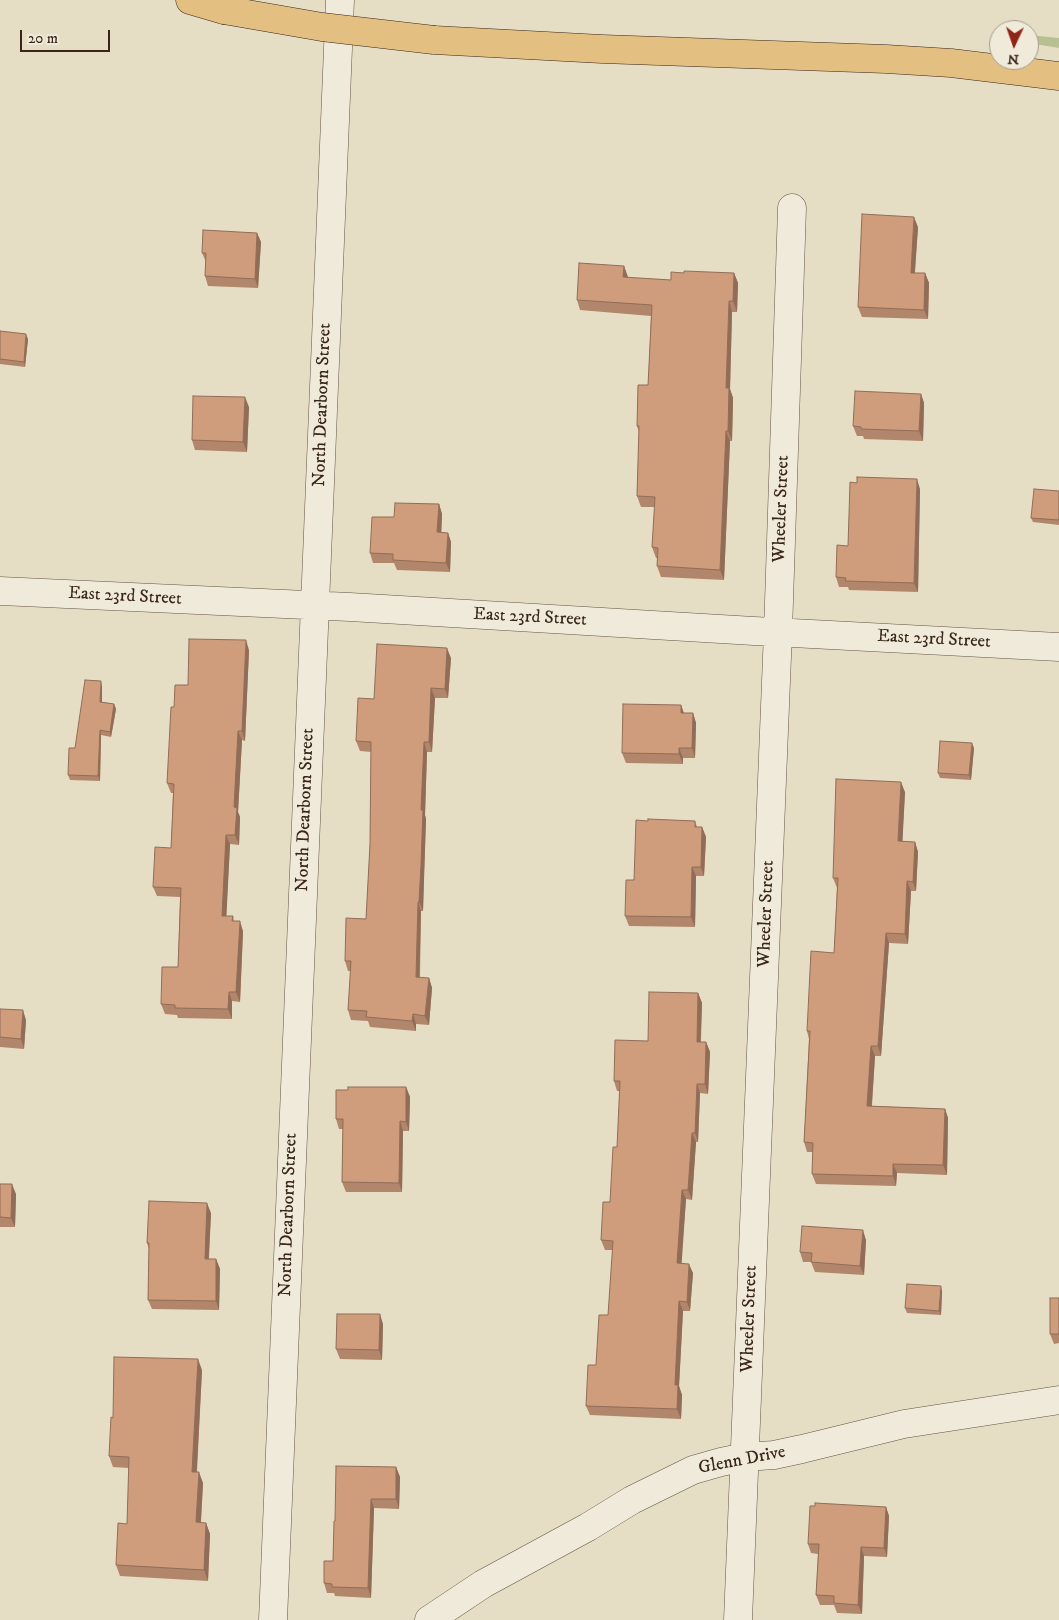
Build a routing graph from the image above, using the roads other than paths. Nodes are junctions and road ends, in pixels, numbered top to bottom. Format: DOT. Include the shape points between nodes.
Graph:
graph roads {
  1 [pos="190,0"];
  2 [pos="340,0"];
  3 [pos="1059,76"];
  4 [pos="792,208"];
  5 [pos="0,591"];
  6 [pos="314,606"];
  7 [pos="778,632"];
  8 [pos="1059,647"];
  9 [pos="1059,1400"];
  10 [pos="744,1457"];
  11 [pos="273,1620"];
  12 [pos="429,1620"];
  13 [pos="738,1620"];
  1 -- 3 [label="highway, bridge" via="224,10 322,27 434,40 896,60"];
  2 -- 6 [label="street, North Dearborn Street"];
  4 -- 7 [label="street, Wheeler Street"];
  5 -- 6 [label="street, East 23rd Street"];
  6 -- 7 [label="street, East 23rd Street"];
  6 -- 11 [label="street, North Dearborn Street"];
  7 -- 8 [label="street, East 23rd Street"];
  7 -- 10 [label="street, Wheeler Street"];
  9 -- 10 [label="street, Glenn Drive" via="904,1424 802,1450"];
  10 -- 12 [label="street, Glenn Drive" via="693,1470 632,1500 484,1584"];
  10 -- 13 [label="street, Wheeler Street"];
}
